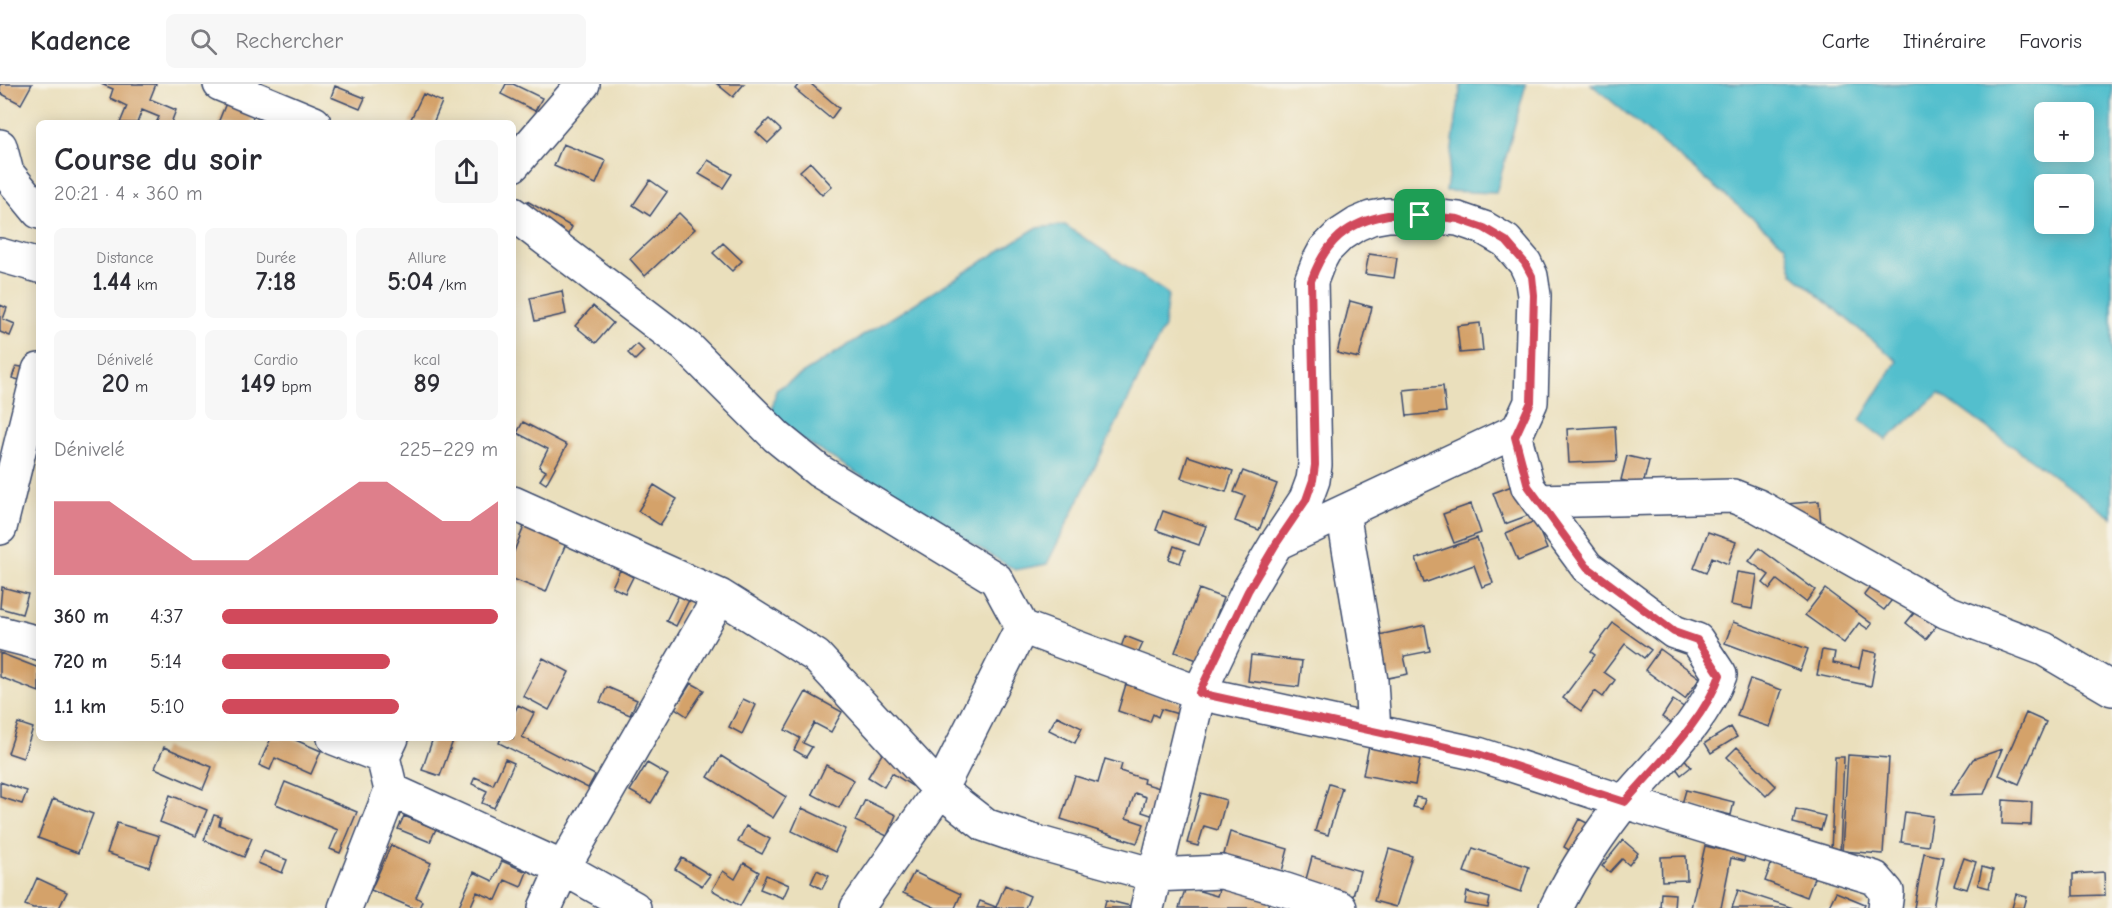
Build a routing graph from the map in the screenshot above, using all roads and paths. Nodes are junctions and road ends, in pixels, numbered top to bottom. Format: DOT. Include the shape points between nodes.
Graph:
graph roads {
  1 [pos="220,84"];
  2 [pos="583,84"];
  3 [pos="307,120"];
  4 [pos="0,146"];
  5 [pos="516,162"];
  6 [pos="36,208"];
  7 [pos="516,216"];
  8 [pos="0,255"];
  9 [pos="36,265"];
  10 [pos="36,382"];
  11 [pos="1518,430"];
  12 [pos="1538,501"];
  13 [pos="516,505"];
  14 [pos="1342,512"];
  15 [pos="0,528"];
  16 [pos="1276,544"];
  17 [pos="720,596"];
  18 [pos="1022,627"];
  19 [pos="0,633"];
  20 [pos="36,642"];
  21 [pos="2112,689"];
  22 [pos="1199,693"];
  23 [pos="1374,731"];
  24 [pos="352,741"];
  25 [pos="387,747"];
  26 [pos="391,790"];
  27 [pos="940,790"];
  28 [pos="1625,802"];
  29 [pos="564,868"];
  30 [pos="1154,875"];
  31 [pos="345,908"];
  32 [pos="545,908"];
  33 [pos="634,908"];
  34 [pos="857,908"];
  35 [pos="1147,908"];
  36 [pos="1340,908"];
  37 [pos="1556,908"];
  38 [pos="1885,908"];
  1 -- 3 [label="street"];
  2 -- 5 [label="street"];
  4 -- 6 [label="street" via="7,173"];
  7 -- 18 [label="street" via="686,346 777,437 819,471 996,579"];
  8 -- 9 [label="street"];
  10 -- 15 [label="street"];
  11 -- 12 [label="street" via="1515,437 1528,486"];
  11 -- 14 [label="street"];
  11 -- 16 [label="street" via="1531,402 1534,295 1532,276 1525,263 1506,241 1458,219 1388,215 1357,224 1325,250 1311,281 1315,465 1306,500"];
  12 -- 21 [label="street" via="1733,496 1758,506 1947,612 2044,649"];
  12 -- 28 [label="street" via="1587,567 1674,632 1697,640 1720,675 1696,719"];
  13 -- 17 [label="street"];
  14 -- 16 [label="street"];
  14 -- 23 [label="street" via="1371,681"];
  16 -- 22 [label="street" via="1248,591"];
  17 -- 27 [label="street" via="816,656"];
  17 -- 29 [label="street"];
  18 -- 22 [label="street"];
  18 -- 27 [label="street"];
  19 -- 20 [label="street"];
  22 -- 23 [label="street"];
  22 -- 30 [label="street"];
  23 -- 28 [label="street" via="1478,754"];
  24 -- 25 [label="street"];
  25 -- 26 [label="street"];
  26 -- 29 [label="street"];
  26 -- 31 [label="street"];
  27 -- 30 [label="street" via="985,825"];
  27 -- 34 [label="street"];
  28 -- 37 [label="street"];
  28 -- 38 [label="street" via="1875,878 1887,892"];
  29 -- 32 [label="street"];
  29 -- 33 [label="street"];
  30 -- 35 [label="street"];
  30 -- 36 [label="street" via="1222,872"];
}
